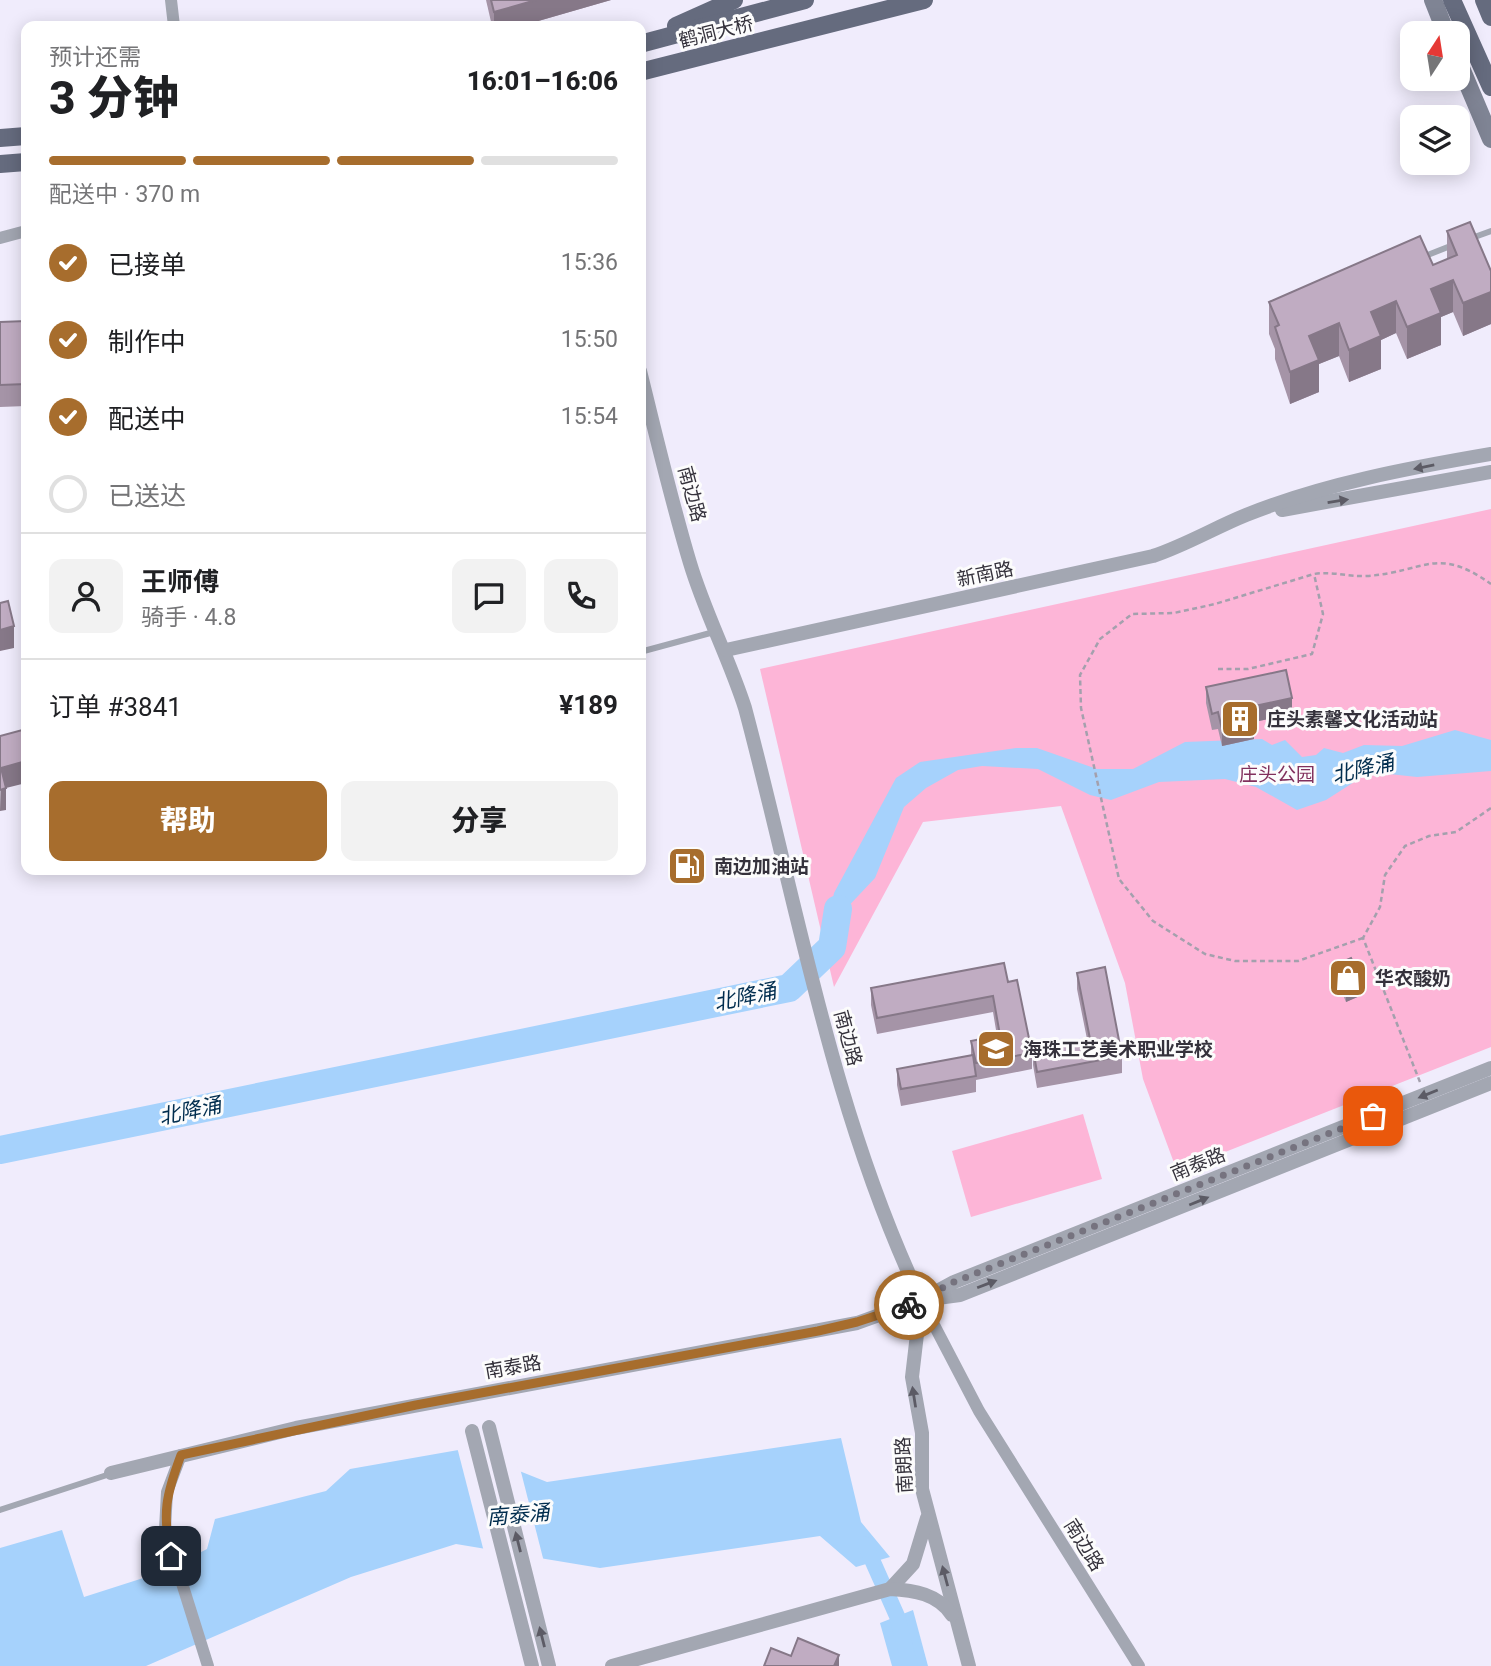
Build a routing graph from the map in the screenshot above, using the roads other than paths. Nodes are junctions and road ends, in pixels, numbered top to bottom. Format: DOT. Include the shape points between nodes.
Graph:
graph roads {
  1 [pos="171,0"];
  2 [pos="734,0"];
  3 [pos="805,0"];
  4 [pos="898,0"];
  5 [pos="923,0"];
  6 [pos="1433,0"];
  7 [pos="1452,0"];
  8 [pos="1464,0"];
  9 [pos="1484,0"];
  10 [pos="1491,17"];
  11 [pos="173,21"];
  12 [pos="1441,21"];
  13 [pos="646,40"];
  14 [pos="646,41"];
  15 [pos="646,64"];
  16 [pos="1491,65"];
  17 [pos="646,70"];
  18 [pos="1491,87"];
  19 [pos="1470,89"];
  20 [pos="21,136"];
  21 [pos="0,138"];
  22 [pos="1491,139"];
  23 [pos="21,162"];
  24 [pos="0,164"];
  25 [pos="1491,231"];
  26 [pos="21,232"];
  27 [pos="0,238"];
  28 [pos="1415,260"];
  29 [pos="646,394"];
  30 [pos="1491,454"];
  31 [pos="1491,472"];
  32 [pos="1246,515"];
  33 [pos="715,632"];
  34 [pos="646,650"];
  35 [pos="726,650"];
  36 [pos="1491,1068"];
  37 [pos="1491,1083"];
  38 [pos="921,1300"];
  39 [pos="489,1427"];
  40 [pos="472,1431"];
  41 [pos="181,1455"];
  42 [pos="111,1473"];
  43 [pos="0,1510"];
  44 [pos="928,1511"];
  45 [pos="890,1590"];
  46 [pos="957,1624"];
  47 [pos="208,1666"];
  48 [pos="532,1666"];
  49 [pos="550,1666"];
  50 [pos="612,1666"];
  51 [pos="969,1666"];
  52 [pos="1139,1666"];
  1 -- 11 [label="street"];
  2 -- 13 [label="main road"];
  3 -- 14 [label="main road, 鹤洞大桥"];
  4 -- 15 [label="street"];
  5 -- 17 [label="main road, 鹤洞大桥"];
  6 -- 12 [label="main road"];
  7 -- 18 [label="main road"];
  8 -- 16 [label="main road"];
  9 -- 10 [label="main road"];
  19 -- 22 [label="main road"];
  20 -- 21 [label="main road"];
  23 -- 24 [label="main road"];
  25 -- 28 [label="lane"];
  26 -- 27 [label="street"];
  29 -- 33 [label="street, 南边路" via="691,564"];
  30 -- 32 [label="street, 新南路, one-way" via="1325,489"];
  32 -- 31 [label="street, 新南路, one-way"];
  32 -- 35 [label="street, 新南路" via="1196,541 1153,556"];
  33 -- 34 [label="lane"];
  33 -- 35 [label="street, 南边路"];
  35 -- 38 [label="street, 南边路" via="755,745 847,1109"];
  36 -- 38 [label="street, 南泰路, one-way" via="954,1282"];
  38 -- 37 [label="street, 南泰路, one-way" via="960,1295"];
  38 -- 41 [label="street, 南泰路" via="818,1331 451,1398"];
  44 -- 38 [label="street, 南朗路, one-way" via="922,1489 922,1433 912,1387"];
  38 -- 52 [label="street, 南边路" via="979,1411"];
  49 -- 39 [label="street, one-way"];
  40 -- 48 [label="street"];
  41 -- 42 [label="street, 南泰路"];
  41 -- 47 [label="street" via="164,1512 171,1556"];
  42 -- 43 [label="lane"];
  44 -- 45 [label="street" via="919,1552"];
  46 -- 44 [label="street, 南朗路, one-way"];
  45 -- 46 [label="street" via="935,1599"];
  45 -- 50 [label="street"];
  46 -- 51 [label="street, 南朗路"];
}
